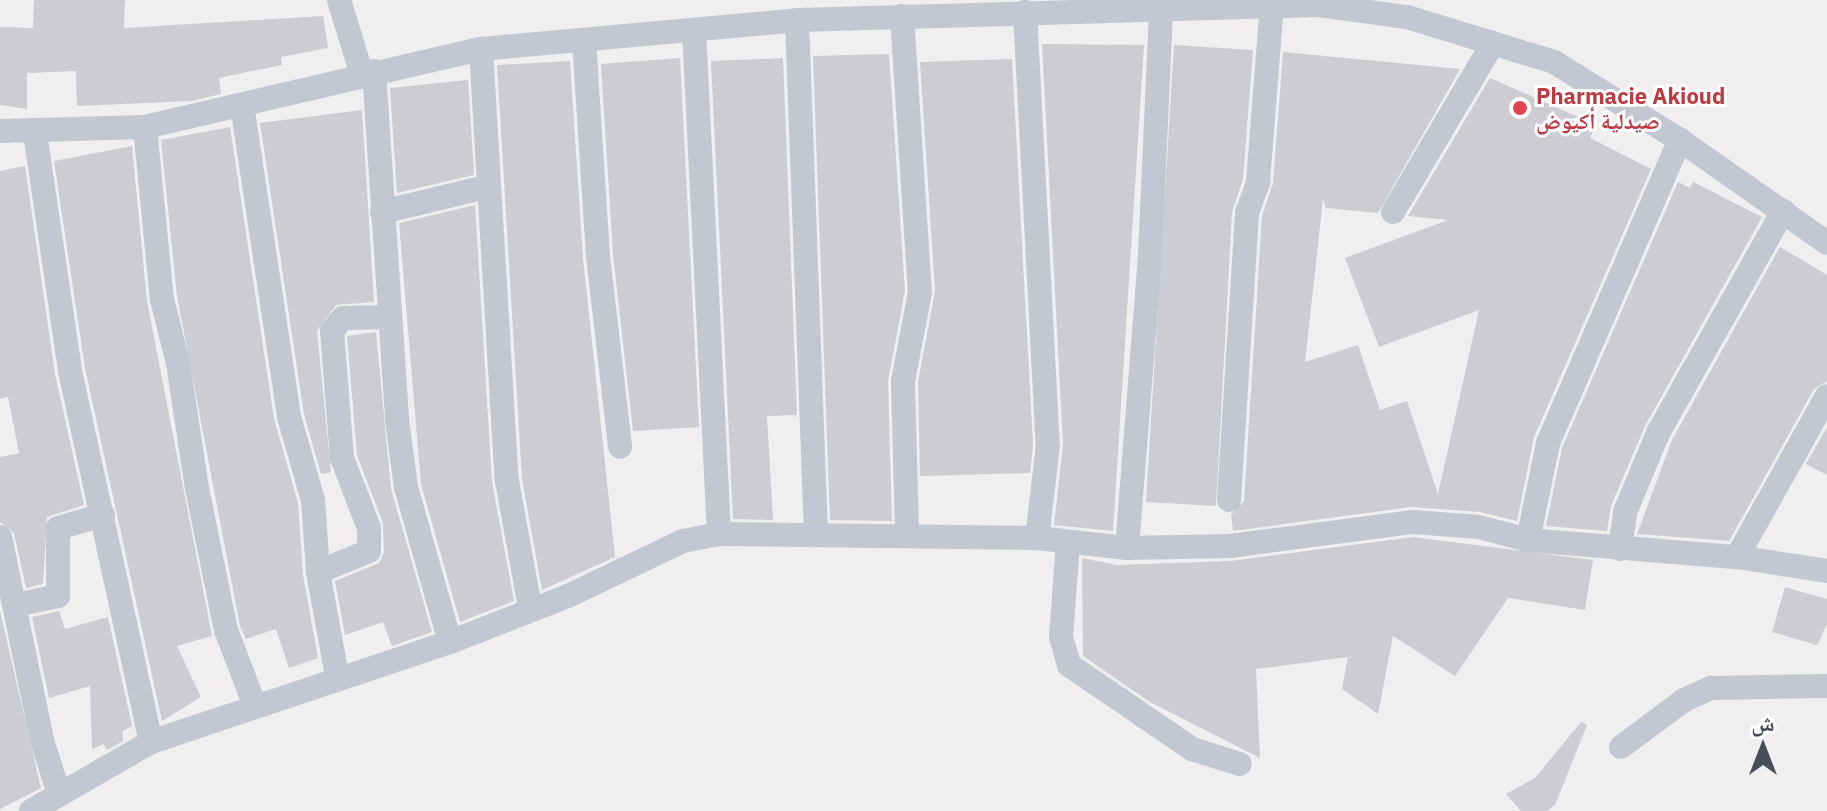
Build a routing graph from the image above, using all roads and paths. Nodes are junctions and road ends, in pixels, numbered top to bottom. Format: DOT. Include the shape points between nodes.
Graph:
graph roads {
  1 [pos="339,0"];
  2 [pos="1272,4"];
  3 [pos="1161,8"];
  4 [pos="1025,12"];
  5 [pos="902,16"];
  6 [pos="797,20"];
  7 [pos="694,30"];
  8 [pos="584,40"];
  9 [pos="1493,43"];
  10 [pos="481,49"];
  11 [pos="368,73"];
  12 [pos="242,105"];
  13 [pos="145,127"];
  14 [pos="35,133"];
  15 [pos="3,134"];
  16 [pos="1680,140"];
  17 [pos="486,187"];
  18 [pos="1783,211"];
  19 [pos="382,212"];
  20 [pos="1393,212"];
  21 [pos="1827,243"];
  22 [pos="389,317"];
  23 [pos="1827,396"];
  24 [pos="620,447"];
  25 [pos="1229,500"];
  26 [pos="103,515"];
  27 [pos="719,534"];
  28 [pos="816,535"];
  29 [pos="907,536"];
  30 [pos="0,537"];
  31 [pos="1037,538"];
  32 [pos="1528,540"];
  33 [pos="1068,542"];
  34 [pos="1127,548"];
  35 [pos="1620,549"];
  36 [pos="1737,557"];
  37 [pos="1827,571"];
  38 [pos="318,572"];
  39 [pos="16,605"];
  40 [pos="530,608"];
  41 [pos="450,642"];
  42 [pos="337,676"];
  43 [pos="1827,686"];
  44 [pos="255,706"];
  45 [pos="151,742"];
  46 [pos="1621,747"];
  47 [pos="1240,764"];
  48 [pos="58,791"];
  49 [pos="31,811"];
  1 -- 11 [label="street"];
  2 -- 3 [label="street"];
  2 -- 9 [label="street" via="1407,17"];
  2 -- 25 [label="street" via="1258,182 1247,213"];
  3 -- 4 [label="street"];
  3 -- 34 [label="street" via="1150,254"];
  4 -- 5 [label="street"];
  4 -- 31 [label="street" via="1048,445"];
  5 -- 6 [label="street"];
  5 -- 29 [label="street" via="920,292 903,381"];
  6 -- 7 [label="street"];
  6 -- 28 [label="street"];
  7 -- 8 [label="street"];
  7 -- 27 [label="street"];
  8 -- 10 [label="street"];
  8 -- 24 [label="street" via="598,256"];
  9 -- 16 [label="street" via="1554,62"];
  9 -- 20 [label="street"];
  10 -- 11 [label="street"];
  10 -- 17 [label="street"];
  11 -- 12 [label="street"];
  11 -- 19 [label="street"];
  12 -- 13 [label="street"];
  12 -- 38 [label="street" via="289,417 313,500"];
  13 -- 14 [label="street"];
  13 -- 44 [label="street" via="162,299 178,363 197,488 226,630"];
  14 -- 15 [label="street"];
  14 -- 26 [label="street" via="70,371"];
  16 -- 18 [label="street"];
  16 -- 32 [label="street" via="1548,443"];
  17 -- 19 [label="street"];
  17 -- 40 [label="street" via="507,481"];
  18 -- 21 [label="street"];
  18 -- 35 [label="street" via="1644,461 1625,512"];
  19 -- 22 [label="street"];
  22 -- 38 [label="street" via="343,318 332,331 342,458 369,528 369,551"];
  22 -- 41 [label="street" via="406,487"];
  23 -- 36 [label="street"];
  26 -- 39 [label="street" via="58,528 58,596"];
  26 -- 45 [label="street"];
  27 -- 28 [label="street"];
  27 -- 40 [label="street" via="683,541 568,596"];
  28 -- 29 [label="street"];
  29 -- 31 [label="street"];
  30 -- 39 [label="street"];
  31 -- 33 [label="street"];
  32 -- 34 [label="street" via="1479,527 1413,522 1230,546"];
  32 -- 35 [label="street"];
  33 -- 34 [label="street"];
  33 -- 47 [label="street" via="1061,637 1069,665 1192,749"];
  35 -- 36 [label="street"];
  36 -- 37 [label="street"];
  38 -- 42 [label="street"];
  39 -- 48 [label="street" via="42,740"];
  40 -- 41 [label="street"];
  41 -- 42 [label="street"];
  42 -- 44 [label="street"];
  43 -- 46 [label="street" via="1711,688 1684,700"];
  44 -- 45 [label="street"];
  45 -- 48 [label="street"];
  48 -- 49 [label="street"];
}
